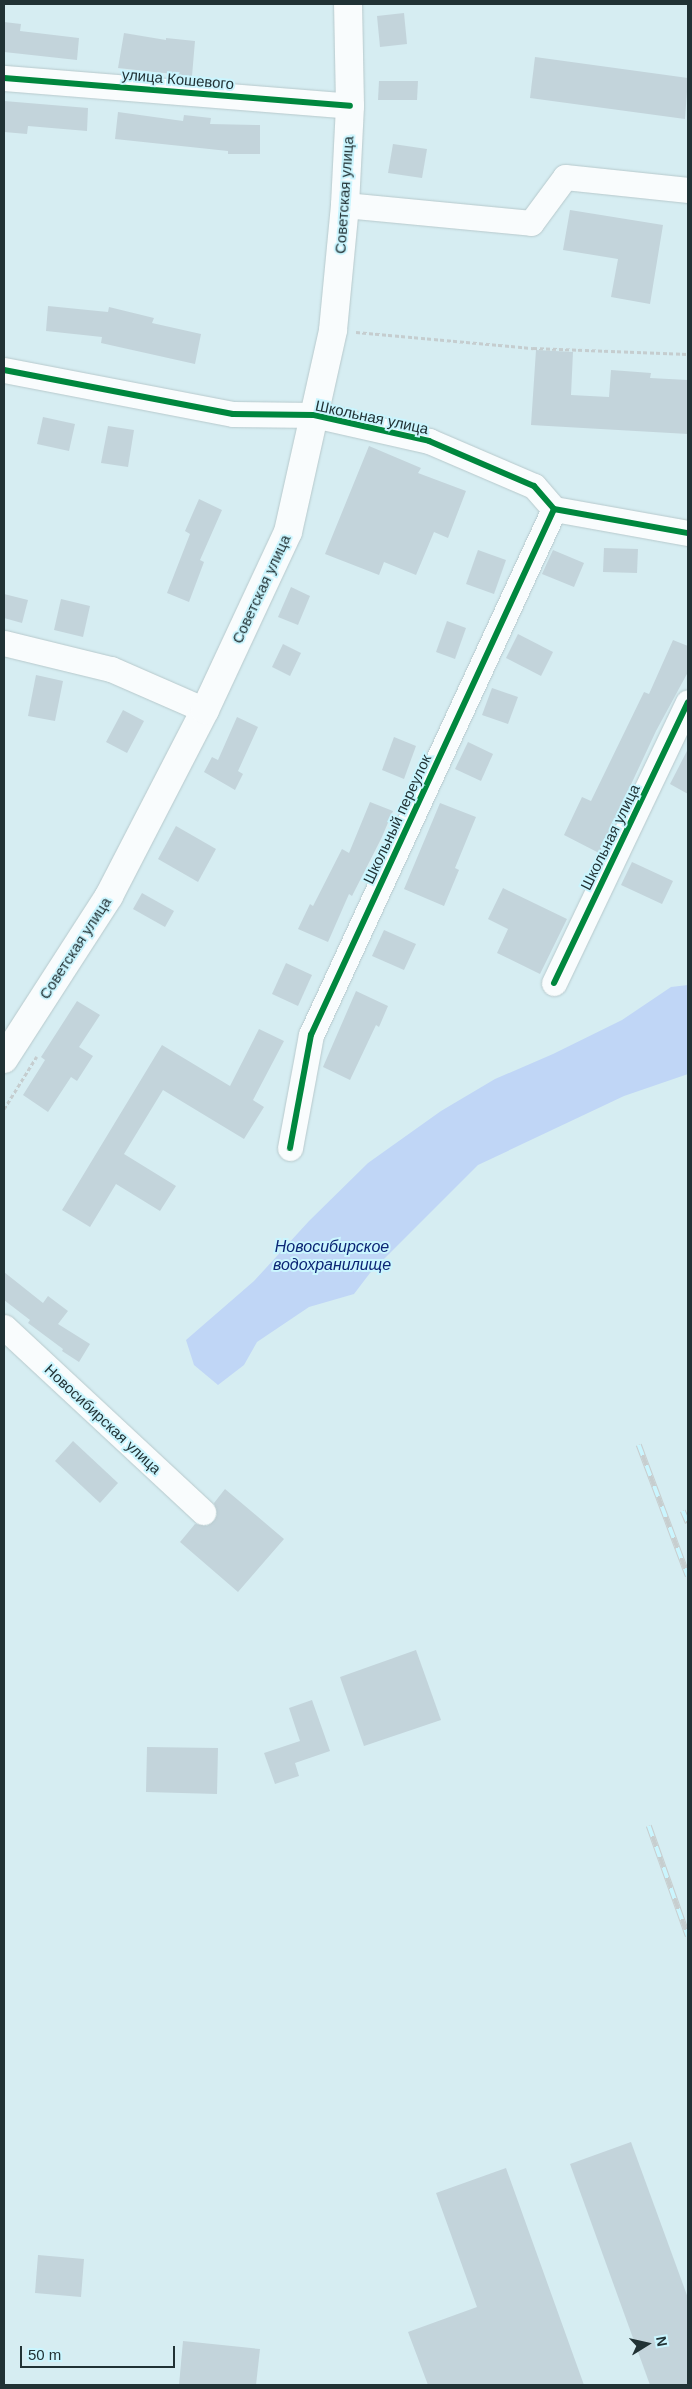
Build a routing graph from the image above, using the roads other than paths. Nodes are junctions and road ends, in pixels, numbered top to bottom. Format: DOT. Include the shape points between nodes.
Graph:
graph roads {
  1 [pos="348,4"];
  2 [pos="4,78"];
  3 [pos="350,106"];
  4 [pos="688,190"];
  5 [pos="345,204"];
  6 [pos="4,370"];
  7 [pos="314,415"];
  8 [pos="554,509"];
  9 [pos="688,533"];
  10 [pos="4,643"];
  11 [pos="688,702"];
  12 [pos="204,710"];
  13 [pos="554,983"];
  14 [pos="4,1059"];
  15 [pos="290,1148"];
  16 [pos="4,1327"];
  17 [pos="203,1512"];
  1 -- 3 [label="main road, Советская улица"];
  2 -- 3 [label="street, улица Кошевого"];
  3 -- 5 [label="main road, Советская улица"];
  4 -- 5 [label="street" via="565,177 531,223"];
  5 -- 7 [label="main road, Советская улица" via="333,330"];
  6 -- 7 [label="street, Школьная улица" via="233,414"];
  7 -- 8 [label="street, Школьная улица" via="429,441 534,486"];
  7 -- 12 [label="main road, Советская улица" via="288,532"];
  8 -- 9 [label="street"];
  8 -- 15 [label="street, Школьный переулок" via="311,1035"];
  10 -- 12 [label="street" via="111,669"];
  11 -- 13 [label="street, Школьная улица"];
  12 -- 14 [label="main road, Советская улица" via="109,896"];
  16 -- 17 [label="street, Новосибирская улица"];
}
